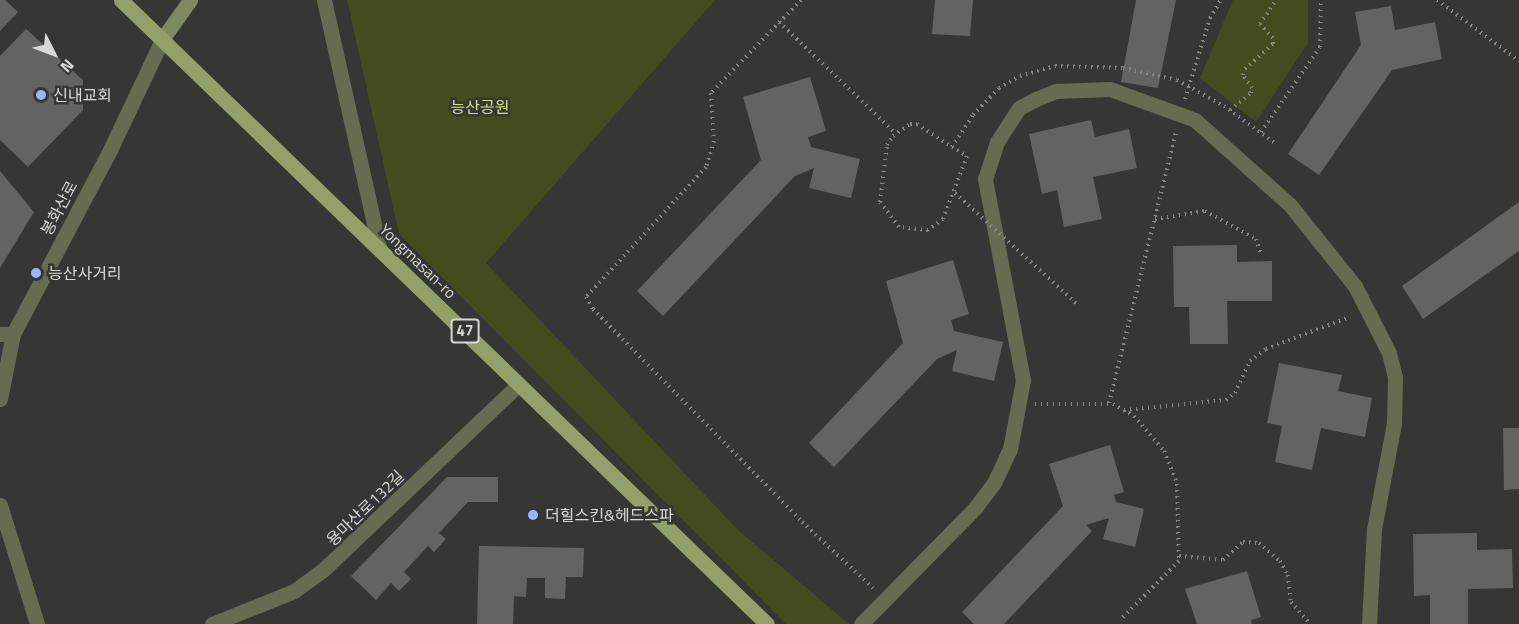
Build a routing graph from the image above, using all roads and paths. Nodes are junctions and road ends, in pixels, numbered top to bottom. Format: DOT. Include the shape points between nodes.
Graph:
graph roads {
  1 [pos="121,0"];
  2 [pos="190,0"];
  3 [pos="324,0"];
  4 [pos="801,0"];
  5 [pos="1221,0"];
  6 [pos="1276,0"];
  7 [pos="1321,0"];
  8 [pos="1437,0"];
  9 [pos="779,22"];
  10 [pos="163,38"];
  11 [pos="1519,62"];
  12 [pos="1230,110"];
  13 [pos="1181,115"];
  14 [pos="1261,132"];
  15 [pos="896,134"];
  16 [pos="956,193"];
  17 [pos="1155,219"];
  18 [pos="380,250"];
  19 [pos="1261,254"];
  20 [pos="1076,303"];
  21 [pos="1368,311"];
  22 [pos="6,334"];
  23 [pos="519,384"];
  24 [pos="0,399"];
  25 [pos="1109,403"];
  26 [pos="1020,404"];
  27 [pos="1124,410"];
  28 [pos="0,505"];
  29 [pos="4,537"];
  30 [pos="1179,555"];
  31 [pos="887,600"];
  32 [pos="1121,619"];
  33 [pos="37,624"];
  34 [pos="212,624"];
  35 [pos="767,624"];
  36 [pos="861,624"];
  37 [pos="1310,624"];
  38 [pos="1369,624"];
  1 -- 10 [label="main road, Yongmasan-ro / 47"];
  2 -- 10 [label="main road"];
  3 -- 18 [label="street"];
  4 -- 9 [label="path"];
  5 -- 13 [label="path" via="1208,25"];
  6 -- 12 [label="path" via="1260,24 1273,38 1273,44 1245,69 1243,75 1251,93"];
  7 -- 14 [label="path" via="1320,47"];
  8 -- 11 [label="path"];
  9 -- 15 [label="path"];
  9 -- 31 [label="path" via="711,93 714,141 706,167 586,297 593,309 802,522"];
  10 -- 18 [label="main road, Yongmasan-ro / 47"];
  10 -- 22 [label="street, 봉화산로" via="115,140"];
  13 -- 17 [label="path"];
  13 -- 21 [label="street" via="1195,120 1290,206 1355,286"];
  13 -- 26 [label="street" via="1110,89 1056,91 1019,108 997,142 985,179 1023,380"];
  16 -- 20 [label="path, bridge"];
  17 -- 19 [label="path" via="1205,211 1256,239"];
  17 -- 25 [label="path"];
  18 -- 23 [label="main road, Yongmasan-ro / 47"];
  21 -- 27 [label="path" via="1266,349 1250,361 1235,393 1226,400"];
  21 -- 38 [label="street" via="1389,352 1395,377 1394,423 1374,529"];
  22 -- 24 [label="street, 봉화산로"];
  23 -- 34 [label="street, 용마산로132길" via="330,566 294,591"];
  23 -- 35 [label="main road, Yongmasan-ro / 47"];
  25 -- 26 [label="path"];
  25 -- 27 [label="path"];
  26 -- 31 [label="street" via="1010,449 994,483"];
  27 -- 30 [label="path" via="1159,441 1177,484"];
  28 -- 29 [label="street"];
  29 -- 33 [label="street"];
  30 -- 32 [label="path" via="1174,569"];
  30 -- 37 [label="path" via="1223,560 1243,542 1259,543 1280,561 1288,575 1291,602"];
  31 -- 36 [label="street"];
}
